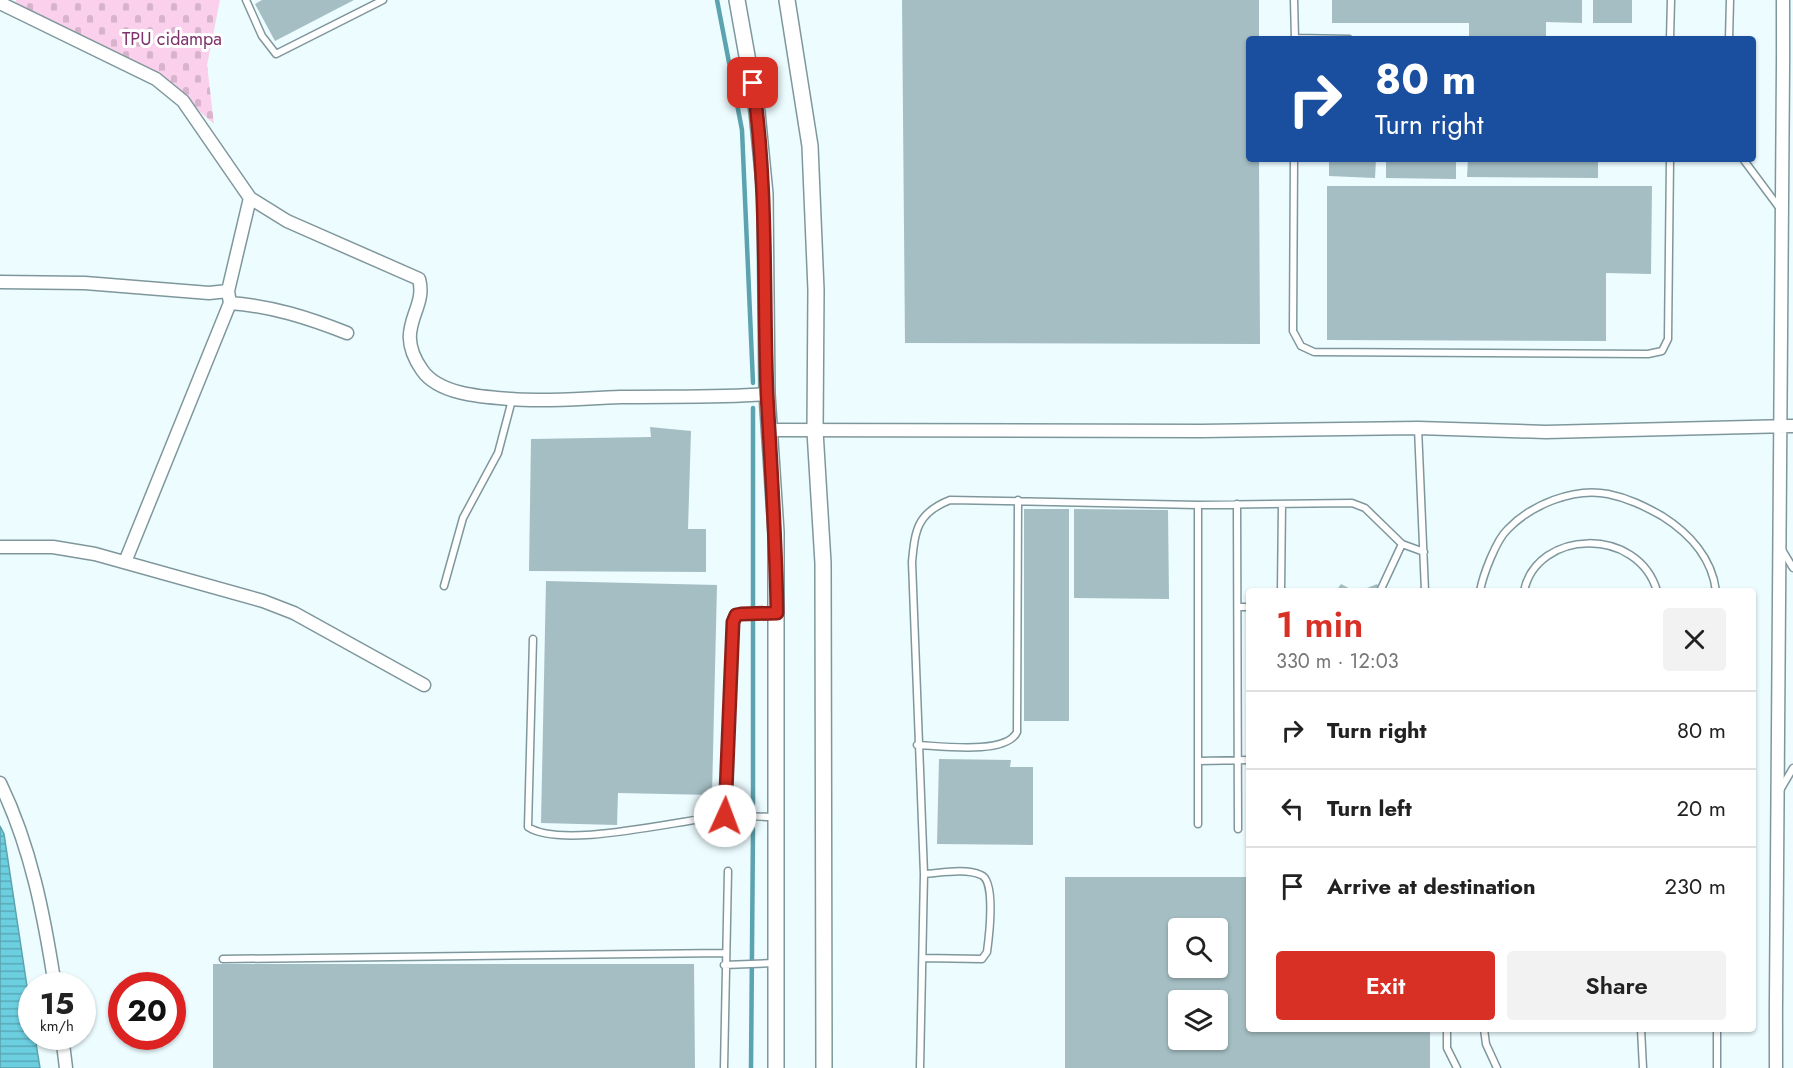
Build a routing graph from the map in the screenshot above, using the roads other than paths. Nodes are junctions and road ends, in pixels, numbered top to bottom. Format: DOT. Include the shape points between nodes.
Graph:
graph roads {
  1 [pos="246,0"];
  2 [pos="383,0"];
  3 [pos="737,0"];
  4 [pos="787,0"];
  5 [pos="1294,0"];
  6 [pos="1671,0"];
  7 [pos="1730,0"];
  8 [pos="1783,0"];
  9 [pos="0,3"];
  10 [pos="1295,36"];
  11 [pos="1670,36"];
  12 [pos="1729,36"];
  13 [pos="1294,162"];
  14 [pos="1670,162"];
  15 [pos="1745,162"];
  16 [pos="250,198"];
  17 [pos="1783,213"];
  18 [pos="0,282"];
  19 [pos="229,297"];
  20 [pos="1787,325"];
  21 [pos="347,333"];
  22 [pos="767,394"];
  23 [pos="512,399"];
  24 [pos="1780,426"];
  25 [pos="1793,426"];
  26 [pos="1418,428"];
  27 [pos="770,430"];
  28 [pos="815,431"];
  29 [pos="1018,500"];
  30 [pos="1237,504"];
  31 [pos="1282,504"];
  32 [pos="1198,505"];
  33 [pos="1778,543"];
  34 [pos="1402,544"];
  35 [pos="0,547"];
  36 [pos="1424,552"];
  37 [pos="125,562"];
  38 [pos="1793,568"];
  39 [pos="444,586"];
  40 [pos="1281,588"];
  41 [pos="1381,588"];
  42 [pos="1425,588"];
  43 [pos="1481,588"];
  44 [pos="1526,588"];
  45 [pos="1656,588"];
  46 [pos="1715,588"];
  47 [pos="1238,607"];
  48 [pos="1246,607"];
  49 [pos="777,613"];
  50 [pos="533,639"];
  51 [pos="424,685"];
  52 [pos="917,745"];
  53 [pos="1238,760"];
  54 [pos="1246,760"];
  55 [pos="1198,761"];
  56 [pos="1793,768"];
  57 [pos="0,783"];
  58 [pos="1775,798"];
  59 [pos="725,816"];
  60 [pos="777,817"];
  61 [pos="1198,824"];
  62 [pos="1238,829"];
  63 [pos="728,871"];
  64 [pos="924,874"];
  65 [pos="725,953"];
  66 [pos="923,958"];
  67 [pos="223,959"];
  68 [pos="767,963"];
  69 [pos="724,965"];
  70 [pos="52,972"];
  71 [pos="1447,1032"];
  72 [pos="1484,1032"];
  73 [pos="1641,1032"];
  74 [pos="1717,1032"];
  75 [pos="64,1050"];
  76 [pos="66,1068"];
  77 [pos="724,1068"];
  78 [pos="776,1068"];
  79 [pos="824,1068"];
  80 [pos="920,1068"];
  81 [pos="1457,1068"];
  82 [pos="1497,1068"];
  83 [pos="1643,1068"];
  84 [pos="1718,1068"];
  85 [pos="1776,1068"];
  1 -- 2 [label="lane" via="262,36 276,54"];
  3 -- 22 [label="street" via="762,157"];
  4 -- 28 [label="street" via="810,146 816,290"];
  5 -- 10 [label="lane"];
  6 -- 11 [label="lane"];
  7 -- 12 [label="lane"];
  8 -- 17 [label="street"];
  9 -- 16 [label="street" via="156,79 183,101"];
  13 -- 14 [label="lane" via="1293,331 1301,346 1314,352 1648,354 1662,351 1668,339"];
  15 -- 17 [label="lane"];
  16 -- 19 [label="street"];
  16 -- 23 [label="street" via="287,221 419,279 421,293 409,338 422,370 450,389"];
  17 -- 20 [label="street"];
  18 -- 19 [label="street" via="85,283"];
  19 -- 21 [label="street" via="304,316"];
  19 -- 37 [label="street"];
  20 -- 24 [label="street"];
  22 -- 23 [label="street"];
  22 -- 27 [label="street"];
  23 -- 39 [label="lane" via="498,453 463,518"];
  24 -- 25 [label="street"];
  24 -- 26 [label="street" via="1546,432"];
  24 -- 33 [label="street"];
  26 -- 28 [label="street"];
  26 -- 36 [label="lane"];
  27 -- 28 [label="street"];
  27 -- 49 [label="street"];
  28 -- 79 [label="street" via="823,563"];
  29 -- 32 [label="lane"];
  29 -- 52 [label="lane" via="950,500 934,506 920,521 912,562"];
  29 -- 52 [label="lane" via="1017,732 1006,744"];
  30 -- 31 [label="lane"];
  30 -- 32 [label="lane"];
  30 -- 47 [label="lane"];
  31 -- 34 [label="lane" via="1352,503 1365,508"];
  31 -- 40 [label="lane"];
  32 -- 55 [label="lane"];
  33 -- 38 [label="lane"];
  33 -- 58 [label="street"];
  34 -- 36 [label="lane"];
  34 -- 41 [label="lane"];
  35 -- 37 [label="street" via="53,547"];
  36 -- 42 [label="lane"];
  37 -- 51 [label="street" via="294,613"];
  43 -- 46 [label="lane" via="1506,530 1552,501 1571,495 1605,493 1641,503 1677,525 1706,559"];
  44 -- 45 [label="lane" via="1539,564 1561,548 1587,542 1614,546 1637,559"];
  47 -- 48 [label="lane"];
  47 -- 53 [label="lane"];
  49 -- 59 [label="lane" via="736,615 733,622"];
  49 -- 60 [label="street"];
  50 -- 59 [label="lane" via="528,827 546,833 592,834"];
  52 -- 64 [label="lane"];
  53 -- 54 [label="lane"];
  53 -- 55 [label="lane"];
  53 -- 62 [label="lane"];
  55 -- 61 [label="lane"];
  56 -- 58 [label="lane"];
  57 -- 70 [label="street" via="22,831"];
  58 -- 85 [label="street"];
  59 -- 60 [label="lane"];
  60 -- 68 [label="street"];
  63 -- 65 [label="lane"];
  64 -- 66 [label="lane"];
  64 -- 66 [label="lane" via="983,875 989,881 990,892 987,952 982,959"];
  65 -- 67 [label="lane"];
  65 -- 69 [label="lane"];
  66 -- 80 [label="lane"];
  68 -- 69 [label="lane"];
  68 -- 78 [label="street"];
  69 -- 77 [label="lane"];
  71 -- 81 [label="lane" via="1448,1048"];
  72 -- 82 [label="lane"];
  73 -- 83 [label="lane"];
  74 -- 84 [label="lane"];
  75 -- 76 [label="street"];
}
